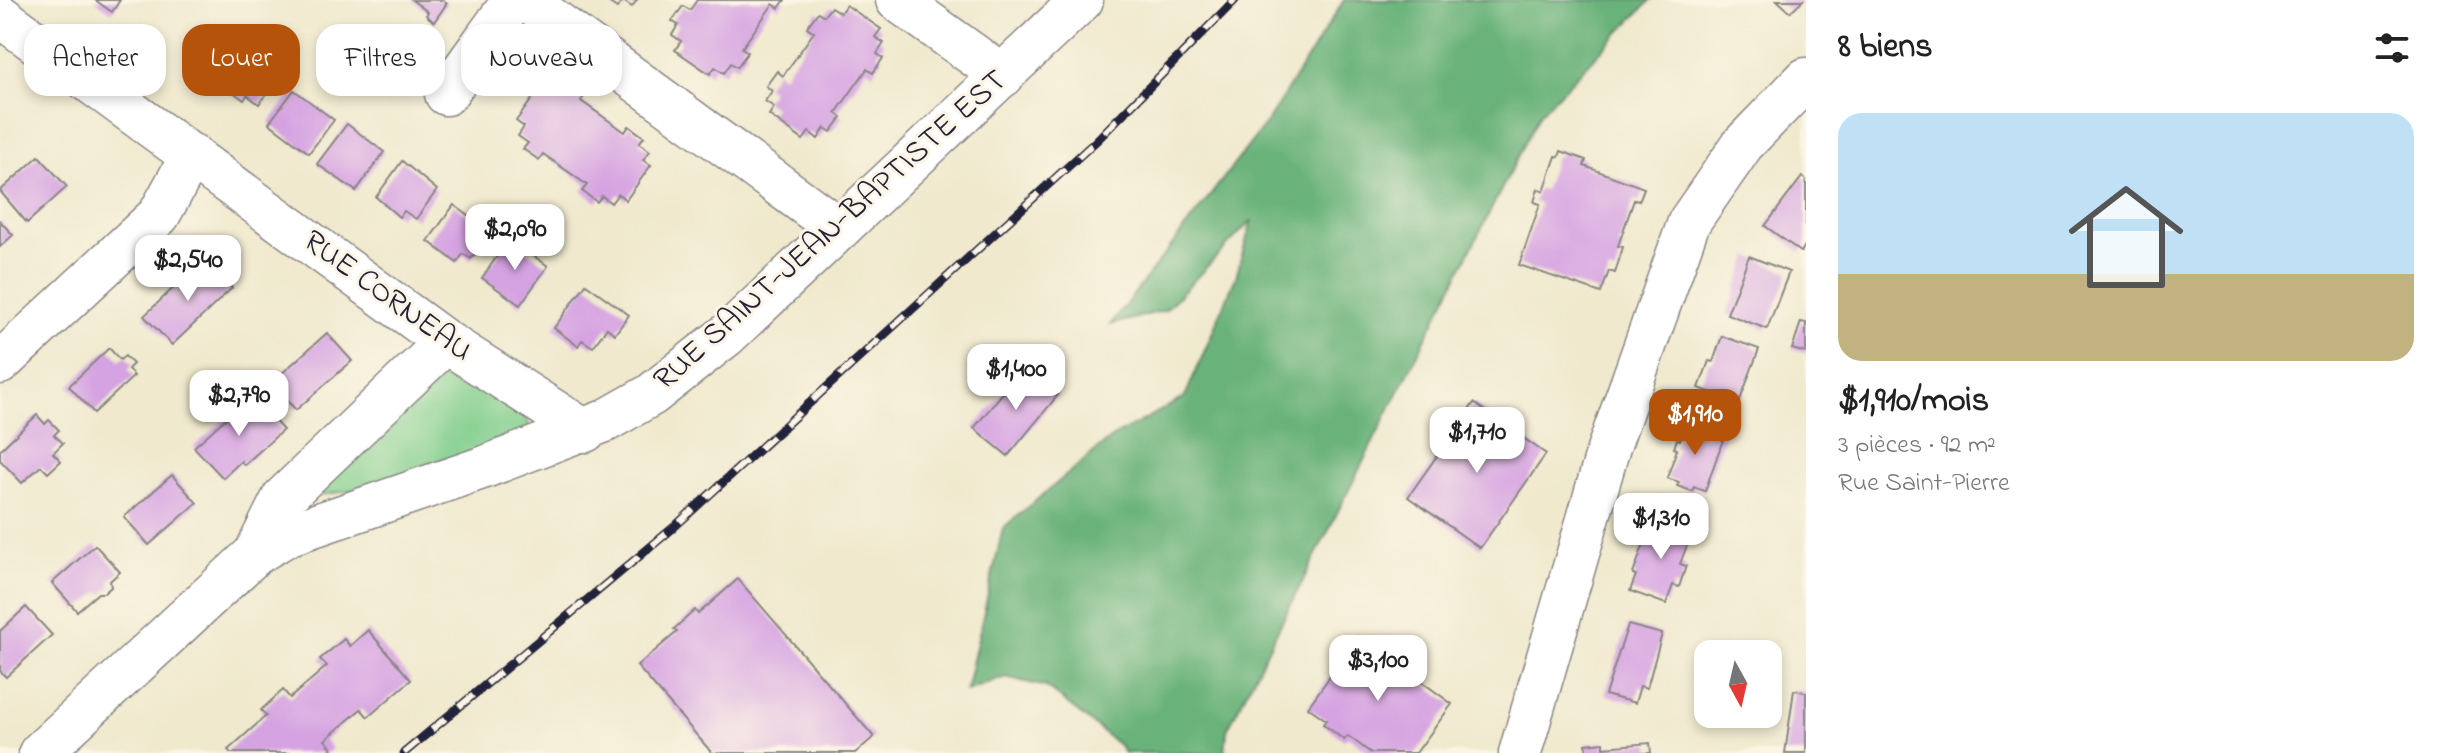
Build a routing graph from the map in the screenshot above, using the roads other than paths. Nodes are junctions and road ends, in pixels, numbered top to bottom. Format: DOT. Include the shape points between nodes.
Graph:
graph roads {
  1 [pos="514,0"];
  2 [pos="526,0"];
  3 [pos="897,0"];
  4 [pos="1082,0"];
  5 [pos="0,16"];
  6 [pos="1003,76"];
  7 [pos="1806,79"];
  8 [pos="446,94"];
  9 [pos="192,155"];
  10 [pos="839,229"];
  11 [pos="446,342"];
  12 [pos="0,363"];
  13 [pos="585,431"];
  14 [pos="255,554"];
  15 [pos="40,753"];
  16 [pos="1520,753"];
  1 -- 8 [label="street"];
  2 -- 10 [label="street"];
  3 -- 6 [label="street"];
  4 -- 6 [label="street, RUE SAINT-JEAN-BAPTISTE EST"];
  5 -- 9 [label="street, RUE CORNEAU"];
  6 -- 10 [label="street, RUE SAINT-JEAN-BAPTISTE EST"];
  7 -- 16 [label="street" via="1743,144 1689,222 1609,447"];
  9 -- 11 [label="street, RUE CORNEAU"];
  9 -- 12 [label="street" via="159,215"];
  10 -- 13 [label="street, RUE SAINT-JEAN-BAPTISTE EST" via="684,371"];
  11 -- 13 [label="street, RUE CORNEAU"];
  11 -- 14 [label="street" via="283,498"];
  13 -- 14 [label="street, RUE SAINT-JEAN-BAPTISTE EST" via="325,520"];
  14 -- 15 [label="street, RUE SAINT-JEAN-BAPTISTE EST"];
}
